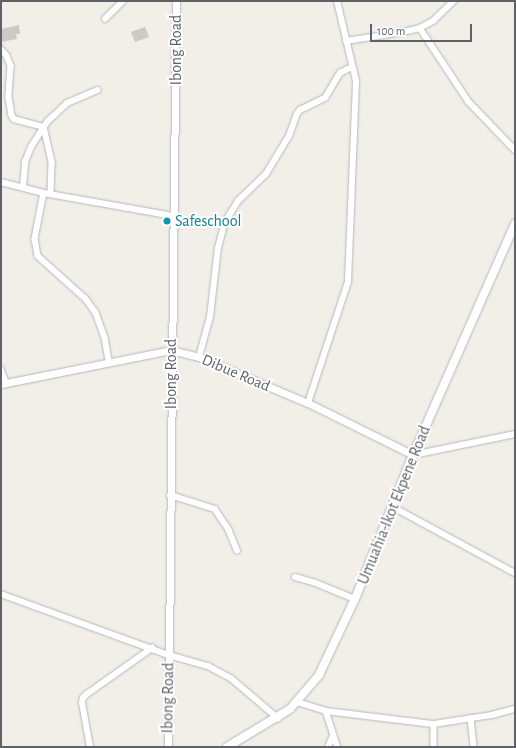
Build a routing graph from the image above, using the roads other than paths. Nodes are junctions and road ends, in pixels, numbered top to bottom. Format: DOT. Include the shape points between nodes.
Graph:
graph roads {
  1 [pos="123,1"];
  2 [pos="176,1"];
  3 [pos="337,1"];
  4 [pos="454,1"];
  5 [pos="106,19"];
  6 [pos="420,28"];
  7 [pos="346,41"];
  8 [pos="1,49"];
  9 [pos="352,67"];
  10 [pos="97,90"];
  11 [pos="44,127"];
  12 [pos="515,150"];
  13 [pos="1,182"];
  14 [pos="24,187"];
  15 [pos="44,193"];
  16 [pos="51,194"];
  17 [pos="173,216"];
  18 [pos="515,224"];
  19 [pos="171,350"];
  20 [pos="199,357"];
  21 [pos="109,361"];
  22 [pos="1,369"];
  23 [pos="3,384"];
  24 [pos="308,403"];
  25 [pos="515,434"];
  26 [pos="413,455"];
  27 [pos="170,495"];
  28 [pos="393,507"];
  29 [pos="236,550"];
  30 [pos="515,573"];
  31 [pos="295,577"];
  32 [pos="1,594"];
  33 [pos="356,599"];
  34 [pos="152,648"];
  35 [pos="169,655"];
  36 [pos="297,702"];
  37 [pos="515,709"];
  38 [pos="326,711"];
  39 [pos="278,718"];
  40 [pos="471,718"];
  41 [pos="434,724"];
  42 [pos="333,736"];
  43 [pos="90,747"];
  44 [pos="168,747"];
  45 [pos="227,747"];
  46 [pos="328,747"];
  47 [pos="338,747"];
  48 [pos="434,747"];
  49 [pos="474,747"];
  1 -- 5 [label="street"];
  2 -- 17 [label="street, Ibong Road"];
  3 -- 7 [label="street"];
  4 -- 6 [label="street" via="433,21"];
  6 -- 7 [label="street"];
  6 -- 12 [label="street" via="469,102"];
  7 -- 9 [label="street"];
  8 -- 11 [label="street" via="11,66 9,97 12,116 14,119"];
  9 -- 20 [label="street" via="340,73 325,98 300,110 289,136 266,174 238,201 225,222 218,248 210,317"];
  9 -- 24 [label="street" via="356,81 348,282"];
  10 -- 11 [label="street" via="67,103"];
  11 -- 14 [label="street" via="25,162"];
  11 -- 16 [label="street" via="52,163"];
  13 -- 14 [label="street"];
  14 -- 15 [label="street"];
  15 -- 16 [label="street"];
  15 -- 21 [label="street" via="35,239 38,256 77,290 96,313 105,338"];
  16 -- 17 [label="street"];
  17 -- 19 [label="street, Ibong Road"];
  18 -- 26 [label="main road, Umuahia-Ikot Ekpene Road"];
  19 -- 20 [label="street, Dibue Road"];
  19 -- 21 [label="street, Dibue Road"];
  19 -- 27 [label="street, Ibong Road"];
  20 -- 24 [label="street, Dibue Road"];
  21 -- 23 [label="street, Dibue Road"];
  22 -- 23 [label="street"];
  24 -- 26 [label="street, Dibue Road"];
  25 -- 26 [label="street"];
  26 -- 28 [label="main road, Umuahia-Ikot Ekpene Road"];
  27 -- 29 [label="street" via="214,509 229,530"];
  27 -- 35 [label="street, Ibong Road"];
  28 -- 30 [label="street"];
  28 -- 33 [label="main road, Umuahia-Ikot Ekpene Road"];
  31 -- 33 [label="street"];
  32 -- 34 [label="street"];
  33 -- 36 [label="main road, Umuahia-Ikot Ekpene Road" via="319,675"];
  34 -- 35 [label="street"];
  34 -- 43 [label="street" via="83,698"];
  35 -- 39 [label="street" via="224,673"];
  35 -- 44 [label="street, Ibong Road"];
  36 -- 38 [label="street"];
  36 -- 39 [label="main road, Umuahia-Ikot Ekpene Road"];
  37 -- 40 [label="street"];
  38 -- 41 [label="street"];
  38 -- 42 [label="street"];
  39 -- 45 [label="main road, Umuahia-Ikot Ekpene Road"];
  40 -- 41 [label="street"];
  40 -- 49 [label="street"];
  41 -- 48 [label="street"];
  42 -- 46 [label="street"];
  42 -- 47 [label="street"];
}
